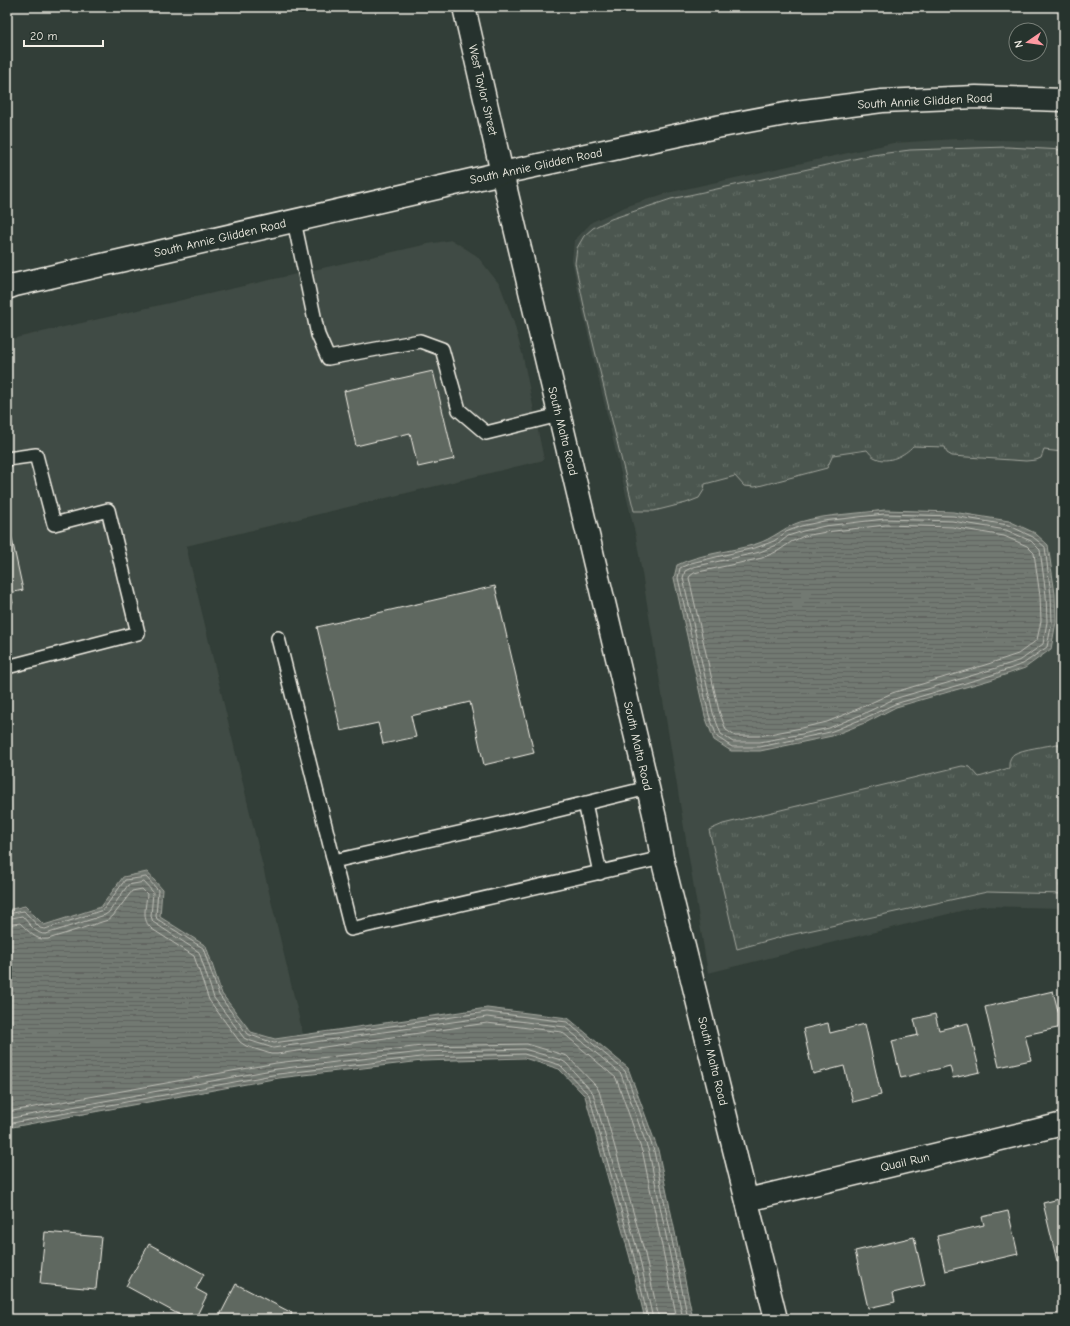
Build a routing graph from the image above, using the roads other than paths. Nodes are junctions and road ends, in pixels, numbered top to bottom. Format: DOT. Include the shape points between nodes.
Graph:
graph roads {
  1 [pos="464,7"];
  2 [pos="1063,100"];
  3 [pos="502,173"];
  4 [pos="294,221"];
  5 [pos="10,286"];
  6 [pos="559,415"];
  7 [pos="7,459"];
  8 [pos="278,638"];
  9 [pos="7,667"];
  10 [pos="648,788"];
  11 [pos="585,804"];
  12 [pos="662,858"];
  13 [pos="334,861"];
  14 [pos="600,873"];
  15 [pos="1063,1124"];
  16 [pos="747,1200"];
  17 [pos="776,1319"];
  1 -- 3 [label="street, West Taylor Street"];
  2 -- 3 [label="street, South Annie Glidden Road" via="976,97 882,101 796,112"];
  3 -- 4 [label="street, South Annie Glidden Road"];
  3 -- 6 [label="street, South Malta Road"];
  4 -- 5 [label="street, South Annie Glidden Road"];
  4 -- 6 [label="lane" via="318,335 328,358 420,341 442,348 459,410 486,433"];
  6 -- 10 [label="street, South Malta Road"];
  7 -- 9 [label="lane" via="36,455 54,524 108,510 138,633"];
  8 -- 13 [label="lane"];
  10 -- 11 [label="lane"];
  10 -- 12 [label="street, South Malta Road"];
  11 -- 13 [label="lane"];
  11 -- 14 [label="lane"];
  12 -- 14 [label="lane"];
  12 -- 16 [label="street, South Malta Road"];
  13 -- 14 [label="lane" via="351,929"];
  15 -- 16 [label="street, Quail Run"];
  16 -- 17 [label="street, South Malta Road"];
}
